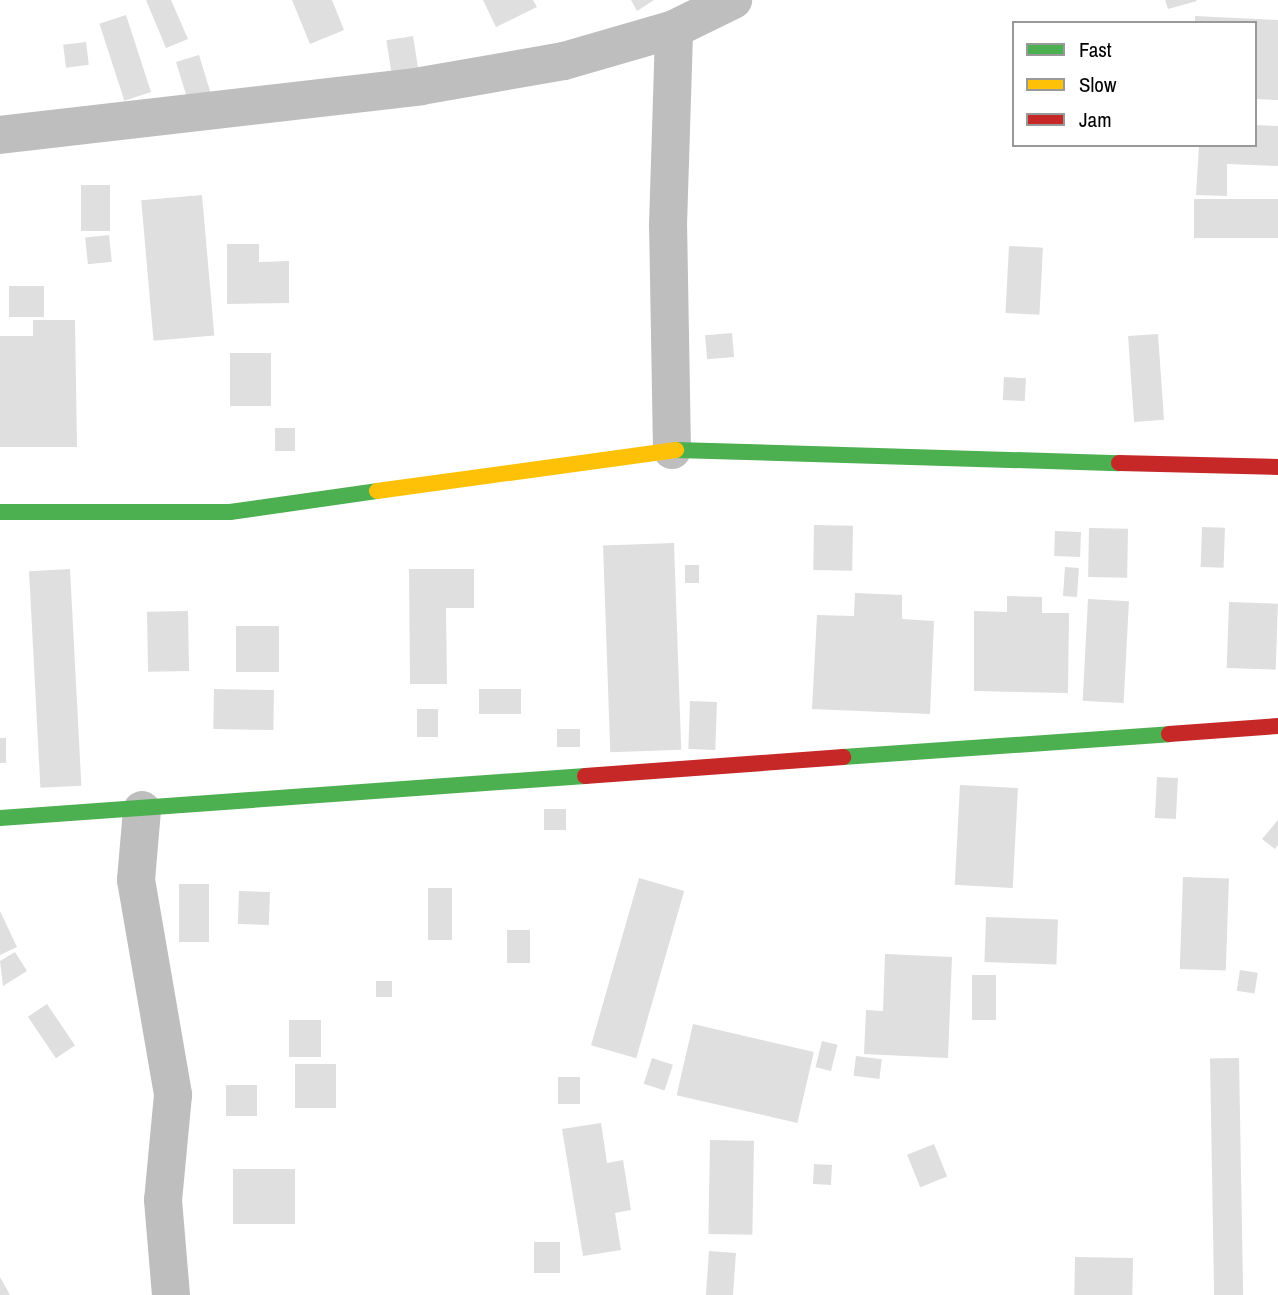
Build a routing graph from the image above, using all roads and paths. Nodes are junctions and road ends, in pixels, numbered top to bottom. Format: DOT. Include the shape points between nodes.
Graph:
graph roads {
  1 [pos="733,0"];
  2 [pos="674,29"];
  3 [pos="0,135"];
  4 [pos="672,450"];
  5 [pos="1278,467"];
  6 [pos="0,512"];
  7 [pos="1278,726"];
  8 [pos="142,810"];
  9 [pos="0,818"];
  10 [pos="171,1295"];
  1 -- 2 [label="street"];
  2 -- 3 [label="street" via="564,61 421,86"];
  2 -- 4 [label="street" via="668,225"];
  4 -- 5 [label="street"];
  4 -- 6 [label="street" via="230,512"];
  7 -- 8 [label="street"];
  8 -- 9 [label="street"];
  8 -- 10 [label="street" via="136,880 173,1095 163,1200"];
}
